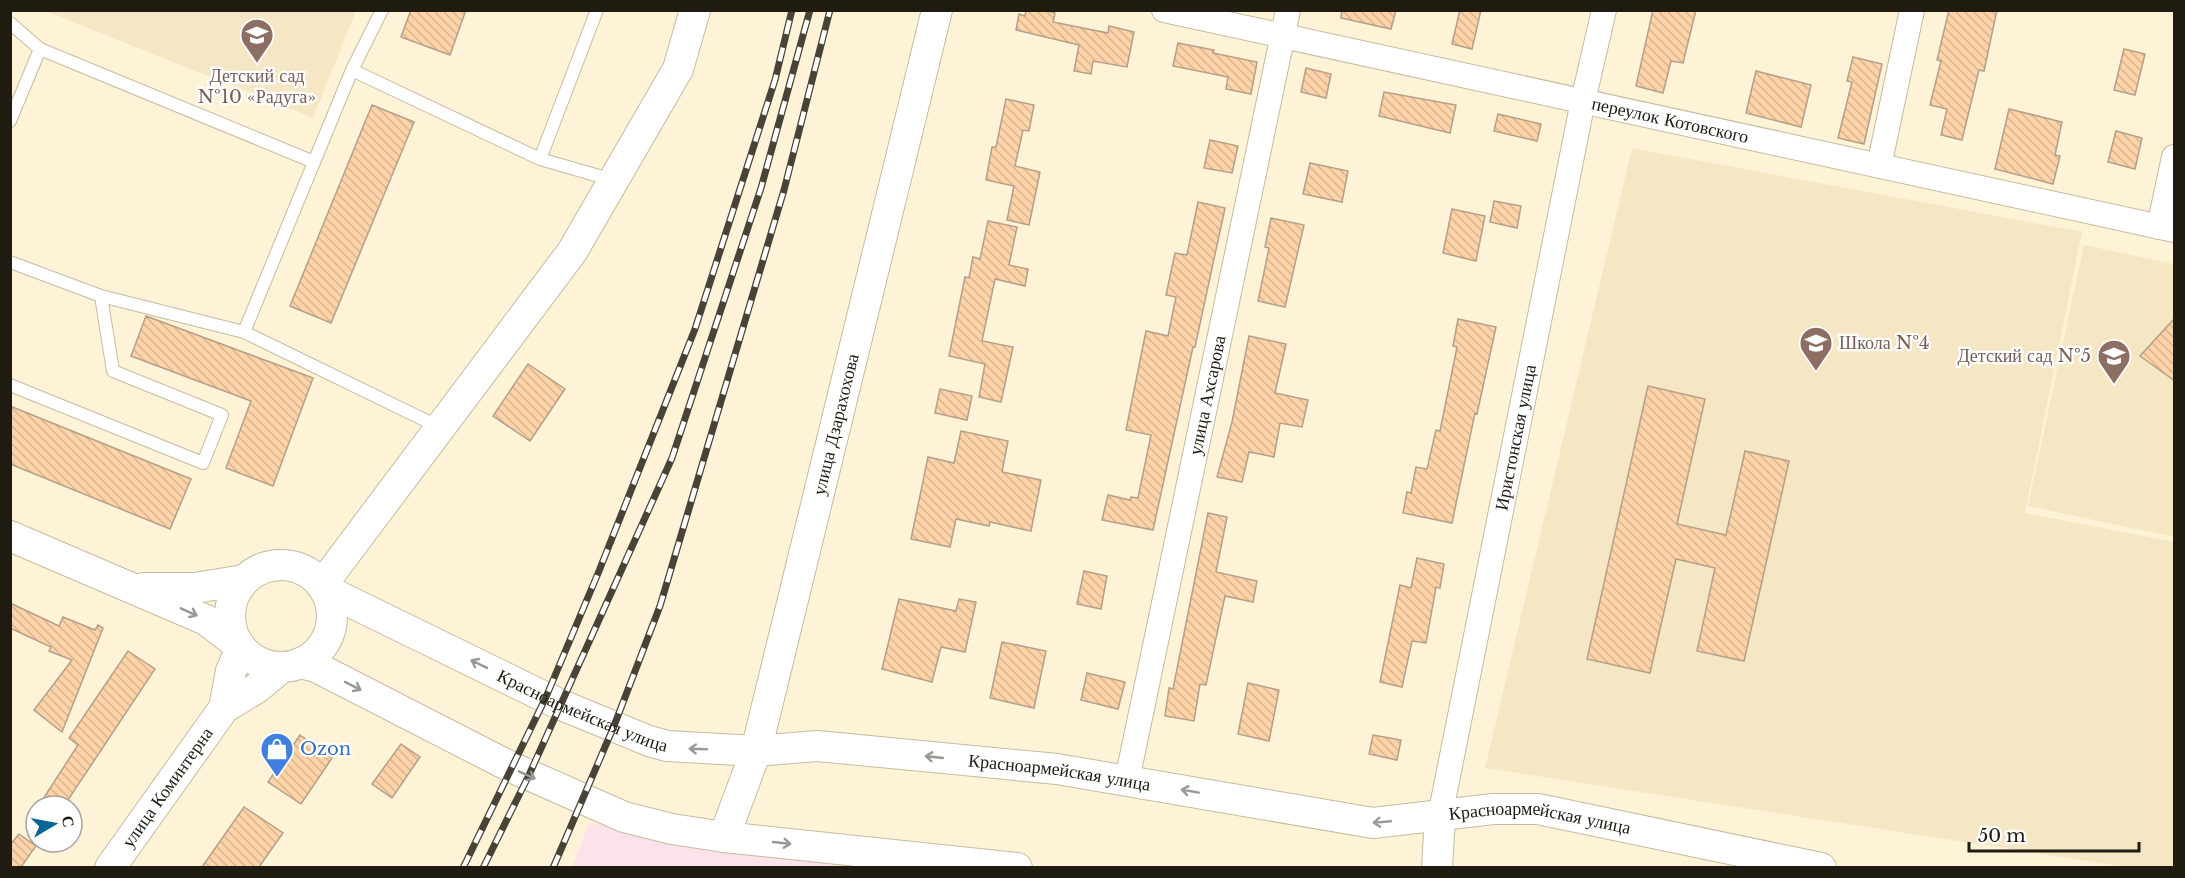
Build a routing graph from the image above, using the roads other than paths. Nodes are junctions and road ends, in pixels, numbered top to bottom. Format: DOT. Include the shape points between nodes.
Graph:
graph roads {
  1 [pos="382,10"];
  2 [pos="597,10"];
  3 [pos="695,10"];
  4 [pos="937,10"];
  5 [pos="1164,10"];
  6 [pos="1288,10"];
  7 [pos="1604,10"];
  8 [pos="1912,10"];
  9 [pos="10,23"];
  10 [pos="1282,36"];
  11 [pos="40,49"];
  12 [pos="352,70"];
  13 [pos="1583,101"];
  14 [pos="10,121"];
  15 [pos="2175,157"];
  16 [pos="540,159"];
  17 [pos="314,162"];
  18 [pos="1879,166"];
  19 [pos="613,180"];
  20 [pos="2167,228"];
  21 [pos="10,262"];
  22 [pos="101,296"];
  23 [pos="244,332"];
  24 [pos="10,385"];
  25 [pos="440,427"];
  26 [pos="362,529"];
  27 [pos="10,536"];
  28 [pos="293,566"];
  29 [pos="244,580"];
  30 [pos="323,587"];
  31 [pos="135,588"];
  32 [pos="241,647"];
  33 [pos="291,665"];
  34 [pos="224,708"];
  35 [pos="756,751"];
  36 [pos="1127,780"];
  37 [pos="1440,816"];
  38 [pos="724,837"];
  39 [pos="110,867"];
  40 [pos="1017,867"];
  41 [pos="1437,867"];
  42 [pos="1821,867"];
  1 -- 12 [label="lane"];
  2 -- 16 [label="lane"];
  3 -- 19 [label="street" via="678,69"];
  4 -- 35 [label="street, улица Дзарахохова"];
  5 -- 10 [label="street, переулок Котовского"];
  6 -- 10 [label="street, улица Ахсарова"];
  7 -- 13 [label="street, Иристонская улица"];
  8 -- 18 [label="street"];
  9 -- 11 [label="lane"];
  10 -- 13 [label="street, переулок Котовского"];
  10 -- 36 [label="street, улица Ахсарова"];
  11 -- 14 [label="lane"];
  11 -- 17 [label="lane"];
  12 -- 16 [label="lane"];
  12 -- 17 [label="lane"];
  13 -- 18 [label="street, переулок Котовского"];
  13 -- 37 [label="street, Иристонская улица"];
  15 -- 20 [label="street"];
  16 -- 19 [label="lane"];
  17 -- 23 [label="lane"];
  18 -- 20 [label="street, переулок Котовского"];
  19 -- 25 [label="street" via="572,252"];
  21 -- 22 [label="lane"];
  22 -- 23 [label="lane"];
  22 -- 24 [label="lane" via="113,371 222,415 203,463"];
  23 -- 25 [label="lane"];
  25 -- 26 [label="street"];
  26 -- 28 [label="street"];
  26 -- 30 [label="street"];
  27 -- 31 [label="street"];
  28 -- 29 [label="street" via="267,567"];
  28 -- 30 [label="street, Красноармейская улица" via="312,575"];
  29 -- 31 [label="street" via="195,588"];
  29 -- 32 [label="street" via="234,595 230,612 232,630"];
  30 -- 33 [label="street" via="332,612 328,636 314,655"];
  35 -- 30 [label="street, Красноармейская улица, one-way" via="686,748 649,741 560,704"];
  31 -- 32 [label="street, one-way" via="206,620"];
  32 -- 33 [label="street" via="260,662"];
  32 -- 34 [label="street, улица Коминтерна" via="231,671"];
  33 -- 34 [label="street, улица Коминтерна"];
  33 -- 38 [label="street, one-way" via="316,668 511,768 624,817"];
  34 -- 39 [label="street, улица Коминтерна"];
  36 -- 35 [label="street, Красноармейская улица, one-way" via="1057,769 817,746"];
  35 -- 38 [label="street, улица Дзарахохова"];
  37 -- 36 [label="street, Красноармейская улица, one-way" via="1374,823"];
  37 -- 41 [label="street, Иристонская улица"];
  37 -- 42 [label="street, Красноармейская улица" via="1492,809 1538,809"];
  38 -- 40 [label="street, one-way"];
}
